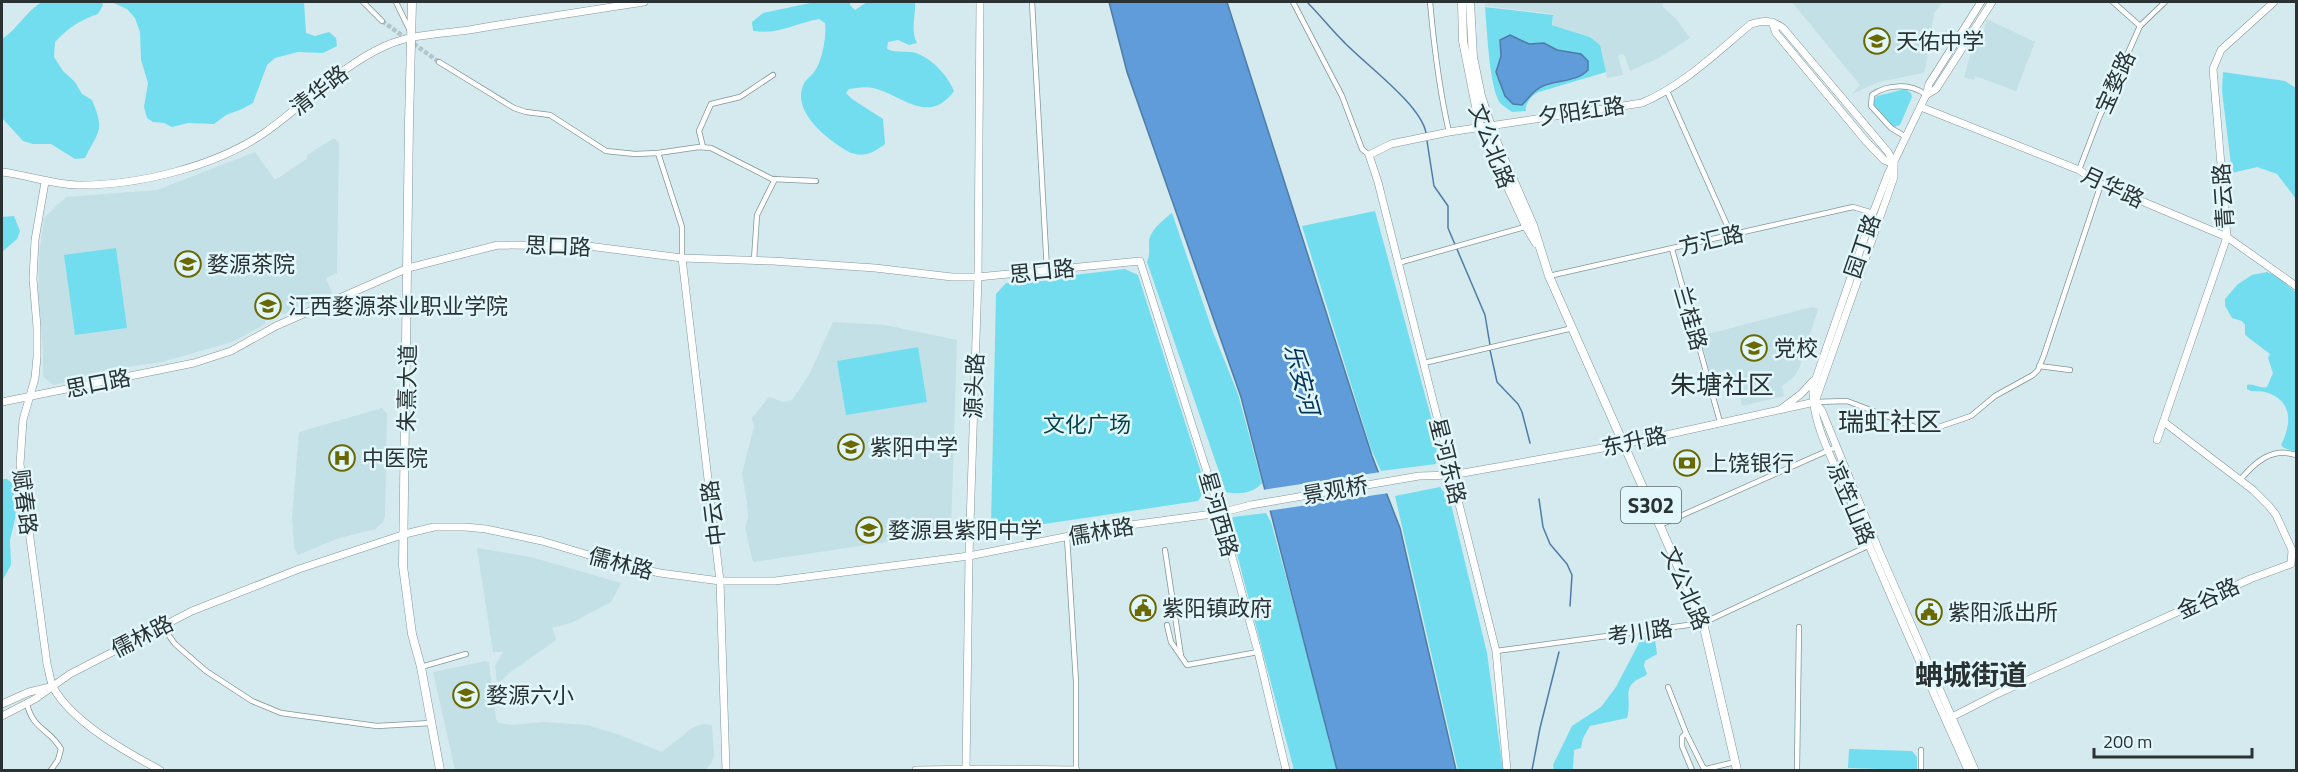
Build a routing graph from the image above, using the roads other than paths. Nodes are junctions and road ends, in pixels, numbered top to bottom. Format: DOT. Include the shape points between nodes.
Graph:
graph roads {
  1 [pos="363,2"];
  2 [pos="396,2"];
  3 [pos="412,2"];
  4 [pos="644,2"];
  5 [pos="980,2"];
  6 [pos="1032,2"];
  7 [pos="1293,2"];
  8 [pos="1430,2"];
  9 [pos="1462,2"];
  10 [pos="1470,2"];
  11 [pos="1981,2"];
  12 [pos="1992,2"];
  13 [pos="2113,2"];
  14 [pos="2165,2"];
  15 [pos="2274,2"];
  16 [pos="382,21"];
  17 [pos="2140,26"];
  18 [pos="412,36"];
  19 [pos="439,62"];
  20 [pos="772,75"];
  21 [pos="1667,91"];
  22 [pos="1926,95"];
  23 [pos="1921,107"];
  24 [pos="1490,126"];
  25 [pos="1480,127"];
  26 [pos="1449,132"];
  27 [pos="1907,137"];
  28 [pos="703,147"];
  29 [pos="658,153"];
  30 [pos="1369,155"];
  31 [pos="1894,164"];
  32 [pos="2079,170"];
  33 [pos="2,172"];
  34 [pos="775,179"];
  35 [pos="816,181"];
  36 [pos="45,182"];
  37 [pos="2101,184"];
  38 [pos="1873,213"];
  39 [pos="1530,226"];
  40 [pos="1731,234"];
  41 [pos="2227,237"];
  42 [pos="1672,249"];
  43 [pos="682,258"];
  44 [pos="754,260"];
  45 [pos="1140,261"];
  46 [pos="1398,263"];
  47 [pos="408,268"];
  48 [pos="1047,270"];
  49 [pos="1550,276"];
  50 [pos="978,277"];
  51 [pos="2296,286"];
  52 [pos="1573,328"];
  53 [pos="1424,363"];
  54 [pos="2039,366"];
  55 [pos="2070,369"];
  56 [pos="1817,377"];
  57 [pos="28,397"];
  58 [pos="2,402"];
  59 [pos="1815,402"];
  60 [pos="1778,412"];
  61 [pos="1720,422"];
  62 [pos="2164,422"];
  63 [pos="2157,440"];
  64 [pos="1625,444"];
  65 [pos="1833,448"];
  66 [pos="2296,455"];
  67 [pos="1452,475"];
  68 [pos="2240,480"];
  69 [pos="1220,513"];
  70 [pos="1660,525"];
  71 [pos="405,534"];
  72 [pos="1067,537"];
  73 [pos="1872,544"];
  74 [pos="1165,549"];
  75 [pos="969,556"];
  76 [pos="720,581"];
  77 [pos="1703,623"];
  78 [pos="1167,625"];
  79 [pos="162,626"];
  80 [pos="1799,627"];
  81 [pos="1496,651"];
  82 [pos="1257,652"];
  83 [pos="466,654"];
  84 [pos="1181,659"];
  85 [pos="421,667"];
  86 [pos="53,686"];
  87 [pos="1668,687"];
  88 [pos="2,704"];
  89 [pos="27,704"];
  90 [pos="2,716"];
  91 [pos="1948,719"];
  92 [pos="431,723"];
  93 [pos="1686,733"];
  94 [pos="1921,750"];
  95 [pos="1736,766"];
  96 [pos="966,770"];
  97 [pos="1076,770"];
  98 [pos="51,771"];
  99 [pos="160,771"];
  100 [pos="440,771"];
  101 [pos="726,771"];
  102 [pos="916,771"];
  103 [pos="1286,771"];
  104 [pos="1507,771"];
  105 [pos="1692,771"];
  106 [pos="1797,771"];
  107 [pos="1921,771"];
  108 [pos="1968,771"];
  109 [pos="1975,771"];
  1 -- 16 [label="street"];
  2 -- 18 [label="street"];
  3 -- 18 [label="main road, 朱熹大道"];
  4 -- 18 [label="street, 清华路"];
  5 -- 50 [label="street, 源头路"];
  6 -- 48 [label="street"];
  7 -- 30 [label="street" via="1342,96 1362,149"];
  8 -- 26 [label="street"];
  9 -- 25 [label="main road, 文公北路 / S302" via="1463,41"];
  10 -- 24 [label="main road, 文公北路 / S302" via="1473,57"];
  11 -- 22 [label="street, 园丁路" via="1929,84"];
  12 -- 22 [label="street, 园丁路" via="1936,88"];
  13 -- 17 [label="street"];
  14 -- 17 [label="street, 宝婺路"];
  15 -- 41 [label="street, 青云路" via="2221,50 2213,69"];
  17 -- 32 [label="street, 宝婺路"];
  18 -- 36 [label="street, 清华路" via="357,61 266,132 219,156 164,176 139,180 78,185"];
  18 -- 47 [label="main road, 朱熹大道"];
  19 -- 29 [label="street" via="514,108 550,116 606,151"];
  20 -- 28 [label="street" via="740,97 711,104 699,131"];
  21 -- 24 [label="street, 夕阳红路" via="1642,103"];
  21 -- 31 [label="street, 夕阳红路" via="1751,24 1772,22 1783,28"];
  21 -- 40 [label="street"];
  22 -- 23 [label="street, 园丁路"];
  22 -- 27 [label="street" via="1902,86 1872,95 1871,106 1891,128"];
  23 -- 27 [label="street, 园丁路"];
  23 -- 32 [label="street, 月华路"];
  24 -- 25 [label="street, 夕阳红路"];
  24 -- 39 [label="main road, 文公北路 / S302"];
  25 -- 26 [label="street, 夕阳红路"];
  25 -- 39 [label="main road, 文公北路 / S302"];
  26 -- 30 [label="street, 夕阳红路" via="1391,144"];
  27 -- 31 [label="street, 园丁路"];
  28 -- 29 [label="street"];
  28 -- 34 [label="street" via="724,153"];
  29 -- 43 [label="street" via="682,227"];
  30 -- 46 [label="street, 星河东路"];
  31 -- 38 [label="street, 园丁路"];
  31 -- 59 [label="street" via="1894,177"];
  32 -- 37 [label="street, 月华路"];
  33 -- 36 [label="street, 清华路"];
  34 -- 35 [label="street"];
  34 -- 44 [label="street" via="758,214"];
  36 -- 57 [label="street, 赋春路" via="33,279 37,357"];
  37 -- 41 [label="street, 月华路"];
  37 -- 54 [label="street"];
  38 -- 40 [label="street, 方汇路" via="1853,207"];
  38 -- 56 [label="street, 园丁路"];
  39 -- 46 [label="street"];
  39 -- 49 [label="main road, 文公北路 / S302"];
  40 -- 42 [label="street, 方汇路"];
  41 -- 51 [label="street, 月华路"];
  41 -- 62 [label="street, 青云路"];
  42 -- 49 [label="street, 方汇路"];
  42 -- 61 [label="street, 兰桂路"];
  43 -- 44 [label="street, 思口路"];
  43 -- 47 [label="street, 思口路" via="588,246 498,244"];
  43 -- 76 [label="street, 中云路"];
  44 -- 50 [label="street, 思口路"];
  45 -- 48 [label="street, 思口路"];
  45 -- 69 [label="street, 星河西路"];
  46 -- 53 [label="street, 星河东路"];
  47 -- 57 [label="street, 思口路" via="231,351 173,368"];
  47 -- 71 [label="main road, 朱熹大道"];
  48 -- 50 [label="street, 思口路"];
  49 -- 52 [label="main road, 文公北路 / S302"];
  50 -- 75 [label="street, 源头路"];
  52 -- 53 [label="street"];
  52 -- 64 [label="main road, 文公北路 / S302"];
  53 -- 67 [label="street, 星河东路"];
  54 -- 55 [label="street"];
  54 -- 59 [label="street" via="2033,375 1995,396 1971,416 1933,429 1915,427 1846,401"];
  56 -- 59 [label="street, 园丁路" via="1813,387"];
  56 -- 60 [label="street"];
  57 -- 58 [label="street, 思口路"];
  57 -- 86 [label="street, 赋春路" via="20,464"];
  59 -- 60 [label="street, 东升路 / 东升路"];
  59 -- 65 [label="street, 凉笠山路" via="1815,413"];
  60 -- 61 [label="street, 东升路 / 东升路"];
  61 -- 64 [label="street, 东升路 / 东升路"];
  62 -- 63 [label="street, 青云路"];
  62 -- 68 [label="street, 金谷路"];
  64 -- 67 [label="street, 东升路 / 东升路"];
  64 -- 70 [label="main road, 文公北路 / S302"];
  65 -- 70 [label="street"];
  65 -- 73 [label="street, 凉笠山路"];
  66 -- 68 [label="street" via="2270,453 2251,466"];
  67 -- 69 [label="street, 景观桥" via="1419,476"];
  67 -- 81 [label="street, 星河东路"];
  68 -- 91 [label="street, 金谷路" via="2276,514 2292,550 2291,564 2250,579"];
  69 -- 72 [label="street, 儒林路"];
  69 -- 82 [label="street, 星河西路"];
  70 -- 77 [label="main road, 文公北路 / S302"];
  71 -- 76 [label="street, 儒林路" via="434,527 486,529 622,565"];
  71 -- 79 [label="street, 儒林路" via="293,571"];
  71 -- 85 [label="main road, 朱熹大道" via="406,596"];
  72 -- 75 [label="street, 儒林路"];
  72 -- 97 [label="street" via="1076,682"];
  73 -- 77 [label="street, 考川路"];
  73 -- 91 [label="street, 凉笠山路"];
  74 -- 84 [label="street"];
  75 -- 76 [label="street, 儒林路" via="775,581"];
  75 -- 96 [label="street, 源头路"];
  76 -- 101 [label="street, 中云路"];
  77 -- 81 [label="street, 考川路"];
  77 -- 95 [label="main road, 文公北路 / S302"];
  78 -- 84 [label="street"];
  79 -- 86 [label="street, 儒林路"];
  79 -- 92 [label="street" via="175,644 206,671 252,701 281,713 377,726"];
  80 -- 106 [label="street"];
  81 -- 104 [label="street, 星河东路"];
  82 -- 84 [label="street" via="1192,664"];
  82 -- 103 [label="street, 星河西路"];
  83 -- 85 [label="street"];
  85 -- 92 [label="main road, 朱熹大道"];
  86 -- 88 [label="street"];
  86 -- 89 [label="street, 儒林路"];
  86 -- 99 [label="street, 赋春路" via="74,712"];
  87 -- 93 [label="street"];
  89 -- 90 [label="street, 儒林路"];
  89 -- 98 [label="street" via="31,718 61,749"];
  91 -- 108 [label="street, 凉笠山路"];
  91 -- 109 [label="street, 凉笠山路"];
  92 -- 100 [label="main road, 朱熹大道"];
  93 -- 95 [label="street" via="1704,768"];
  93 -- 105 [label="street" via="1682,746"];
  94 -- 107 [label="street"];
  96 -- 97 [label="street"];
  96 -- 102 [label="street"];
}
